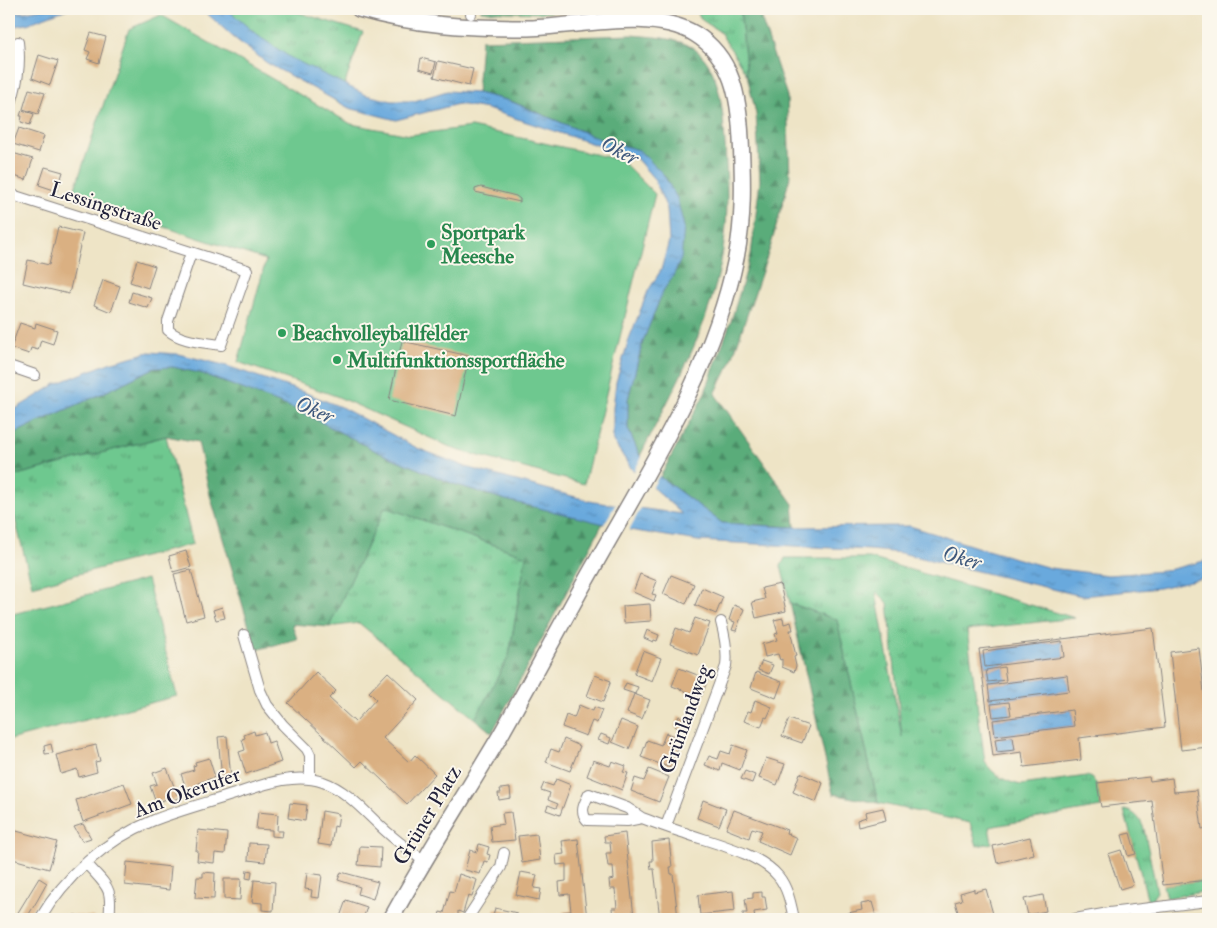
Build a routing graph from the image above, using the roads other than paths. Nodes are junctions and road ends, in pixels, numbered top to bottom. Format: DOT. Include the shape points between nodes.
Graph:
graph roads {
  1 [pos="359,9"];
  2 [pos="18,42"];
  3 [pos="9,109"];
  4 [pos="9,194"];
  5 [pos="191,253"];
  6 [pos="9,366"];
  7 [pos="35,375"];
  8 [pos="721,622"];
  9 [pos="244,635"];
  10 [pos="310,778"];
  11 [pos="642,818"];
  12 [pos="666,826"];
  13 [pos="504,853"];
  14 [pos="424,860"];
  15 [pos="86,863"];
  16 [pos="1208,901"];
  17 [pos="1144,914"];
  18 [pos="40,919"];
  19 [pos="109,919"];
  20 [pos="391,919"];
  21 [pos="467,919"];
  22 [pos="794,919"];
  23 [pos="1075,919"];
  1 -- 14 [label="main road, Grüner Platz" via="418,22 477,28 621,21 663,22 686,28 719,54 730,74 737,96 742,156 740,232 730,285 704,360 672,425 501,734"];
  2 -- 3 [label="street" via="18,80"];
  4 -- 5 [label="street, Lessingstraße"];
  5 -- 5 [label="street, Lessingstraße" via="247,270 221,345 181,338 168,330 168,321"];
  6 -- 7 [label="street"];
  8 -- 12 [label="street, Grünlandweg" via="726,642 726,666"];
  9 -- 10 [label="street" via="267,705 310,755"];
  10 -- 14 [label="street, Am Okerufer" via="343,793 389,835"];
  10 -- 15 [label="street, Am Okerufer" via="259,786 151,822 116,841"];
  11 -- 11 [label="street" via="587,820 583,816 583,808 589,794 627,808"];
  11 -- 12 [label="street"];
  12 -- 22 [label="street" via="730,848 768,867 784,887"];
  13 -- 21 [label="street" via="500,867"];
  14 -- 20 [label="main road, Grüner Platz"];
  15 -- 18 [label="street, Am Okerufer" via="54,898"];
  15 -- 19 [label="street" via="108,887"];
  16 -- 17 [label="street"];
  17 -- 23 [label="street" via="1109,913"];
}
